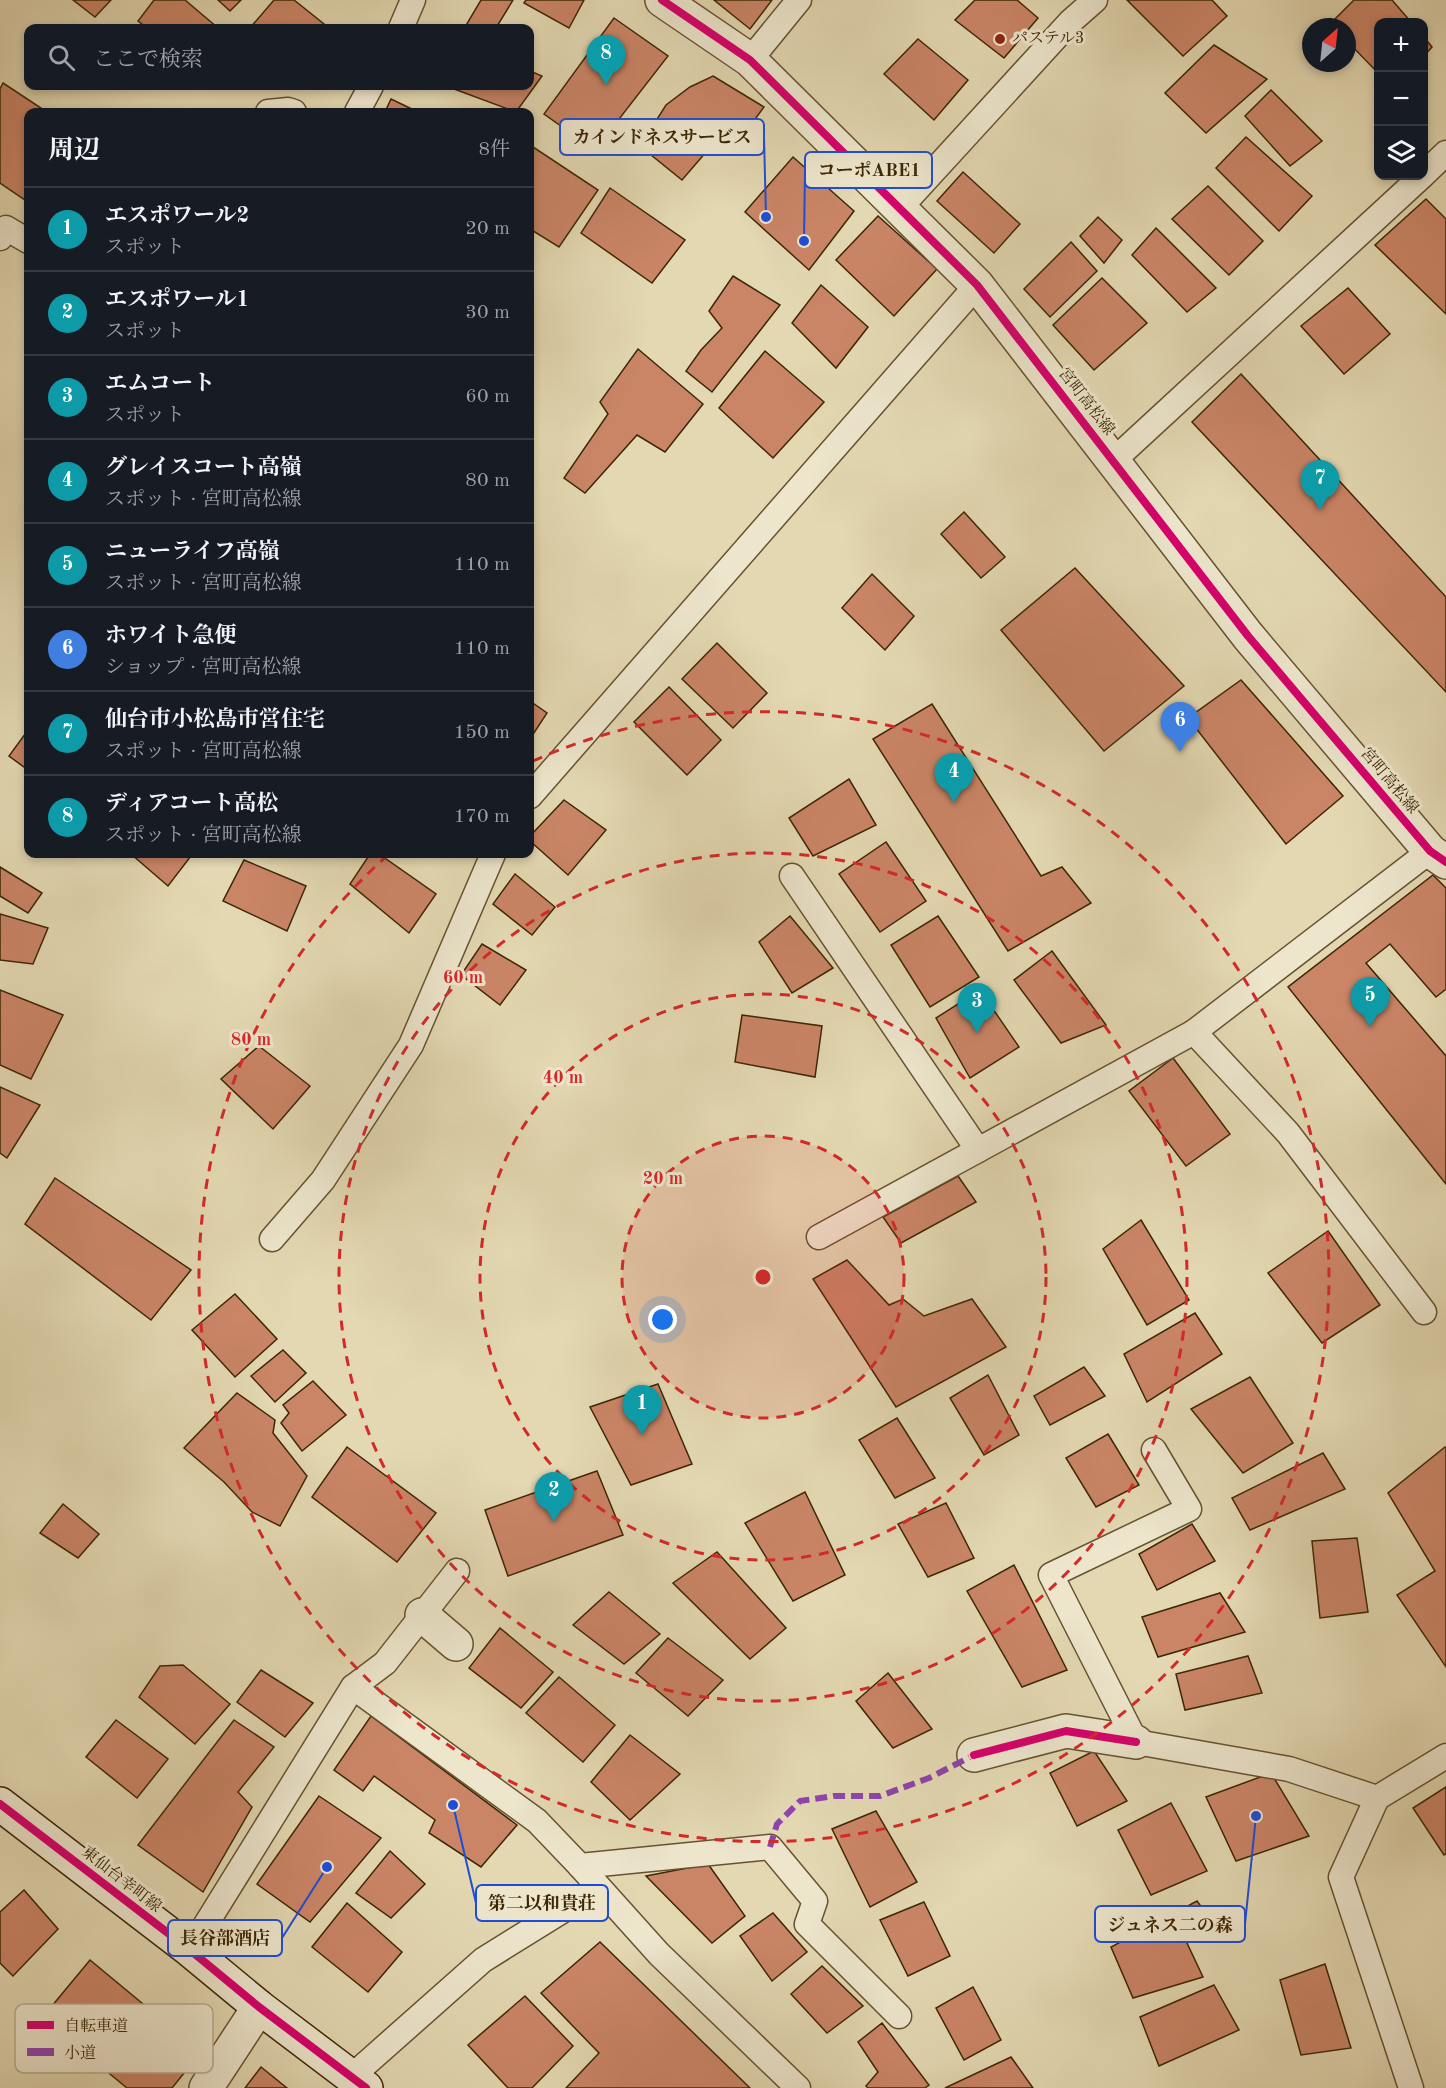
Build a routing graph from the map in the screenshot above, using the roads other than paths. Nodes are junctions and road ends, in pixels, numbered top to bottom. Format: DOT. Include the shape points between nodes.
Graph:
graph roads {
  1 [pos="413,0"];
  2 [pos="662,0"];
  3 [pos="799,0"];
  4 [pos="1095,0"];
  5 [pos="403,24"];
  6 [pos="750,60"];
  7 [pos="369,90"];
  8 [pos="359,108"];
  9 [pos="1446,153"];
  10 [pos="1428,170"];
  11 [pos="1418,180"];
  12 [pos="899,209"];
  13 [pos="0,238"];
  14 [pos="24,239"];
  15 [pos="977,285"];
  16 [pos="1114,460"];
  17 [pos="534,791"];
  18 [pos="1438,856"];
  19 [pos="491,858"];
  20 [pos="792,876"];
  21 [pos="1194,1032"];
  22 [pos="978,1150"];
  23 [pos="819,1237"];
  24 [pos="272,1239"];
  25 [pos="1424,1312"];
  26 [pos="1154,1450"];
  27 [pos="457,1571"];
  28 [pos="422,1615"];
  29 [pos="456,1644"];
  30 [pos="353,1687"];
  31 [pos="1136,1742"];
  32 [pos="974,1755"];
  33 [pos="1446,1756"];
  34 [pos="1377,1798"];
  35 [pos="0,1804"];
  36 [pos="580,1866"];
  37 [pos="599,1888"];
  38 [pos="190,1950"];
  39 [pos="259,2007"];
  40 [pos="899,2016"];
  41 [pos="359,2083"];
  42 [pos="206,2088"];
  43 [pos="798,2088"];
  44 [pos="1411,2088"];
  1 -- 5 [label="lane"];
  2 -- 6 [label="street, 宮町高松線"];
  3 -- 6 [label="lane"];
  4 -- 12 [label="lane" via="1070,22"];
  6 -- 12 [label="street, 宮町高松線"];
  7 -- 8 [label="lane"];
  9 -- 10 [label="lane"];
  11 -- 16 [label="lane"];
  12 -- 15 [label="street, 宮町高松線"];
  13 -- 14 [label="lane" via="6,228"];
  15 -- 16 [label="street, 宮町高松線"];
  15 -- 17 [label="lane"];
  16 -- 18 [label="street, 宮町高松線" via="1248,636"];
  18 -- 21 [label="lane"];
  19 -- 24 [label="lane" via="411,1046 323,1180"];
  20 -- 22 [label="lane"];
  21 -- 22 [label="lane"];
  21 -- 25 [label="lane" via="1288,1133"];
  22 -- 23 [label="lane"];
  26 -- 31 [label="lane" via="1189,1509 1051,1575"];
  27 -- 28 [label="lane"];
  28 -- 29 [label="street"];
  28 -- 30 [label="lane" via="385,1663"];
  30 -- 36 [label="lane" via="537,1821"];
  30 -- 38 [label="lane"];
  31 -- 32 [label="street" via="1066,1731"];
  31 -- 34 [label="lane" via="1289,1769"];
  33 -- 34 [label="lane"];
  34 -- 44 [label="lane" via="1341,1877"];
  35 -- 38 [label="street, 東仙台幸町線"];
  36 -- 37 [label="lane"];
  36 -- 40 [label="lane" via="770,1847 815,1901 807,1924"];
  37 -- 41 [label="lane" via="483,1960"];
  37 -- 43 [label="lane" via="659,1954"];
  38 -- 39 [label="street, 東仙台幸町線"];
  39 -- 41 [label="street, 東仙台幸町線"];
  39 -- 42 [label="street"];
}
